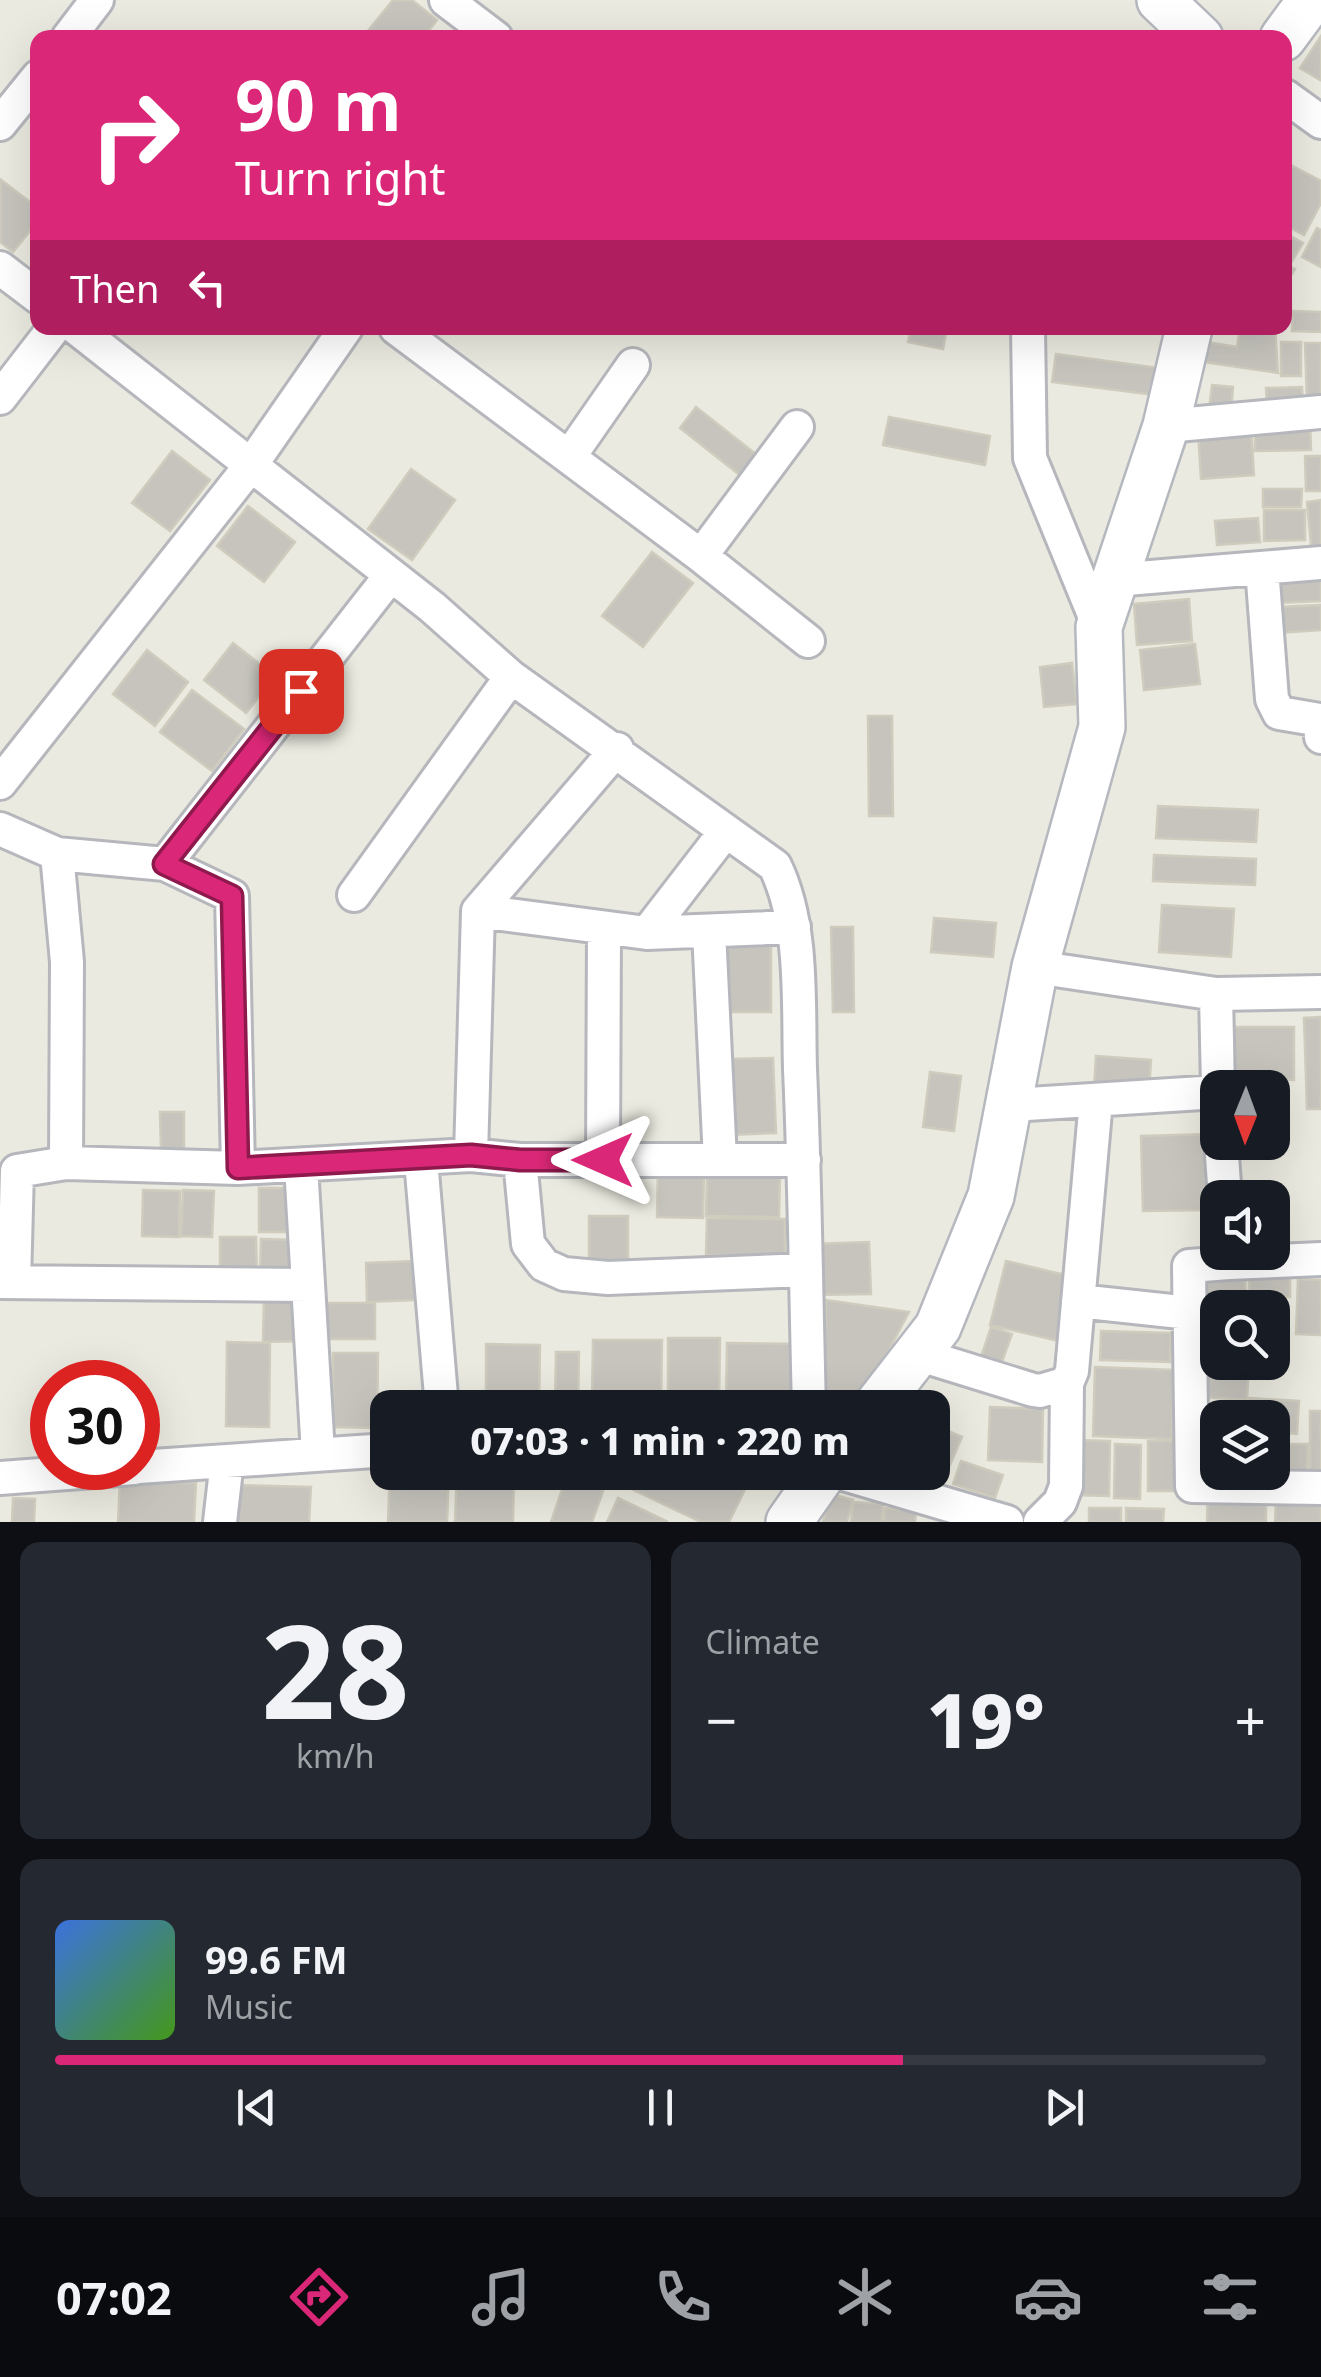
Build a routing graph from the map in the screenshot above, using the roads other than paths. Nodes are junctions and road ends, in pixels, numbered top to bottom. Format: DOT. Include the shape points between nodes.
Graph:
graph roads {
  1 [pos="97,0"];
  2 [pos="446,0"];
  3 [pos="1160,0"];
  4 [pos="1192,0"];
  5 [pos="1310,0"];
  6 [pos="74,30"];
  7 [pos="485,30"];
  8 [pos="1192,30"];
  9 [pos="1221,30"];
  10 [pos="1289,30"];
  11 [pos="30,86"];
  12 [pos="1292,101"];
  13 [pos="1321,122"];
  14 [pos="0,124"];
  15 [pos="0,268"];
  16 [pos="30,291"];
  17 [pos="49,335"];
  18 [pos="85,335"];
  19 [pos="341,335"];
  20 [pos="405,335"];
  21 [pos="1028,335"];
  22 [pos="1188,335"];
  23 [pos="632,365"];
  24 [pos="0,398"];
  25 [pos="1321,412"];
  26 [pos="1166,426"];
  27 [pos="798,427"];
  28 [pos="569,457"];
  29 [pos="251,465"];
  30 [pos="702,556"];
  31 [pos="1321,562"];
  32 [pos="1262,568"];
  33 [pos="391,576"];
  34 [pos="1114,580"];
  35 [pos="1099,626"];
  36 [pos="808,641"];
  37 [pos="511,677"];
  38 [pos="1321,736"];
  39 [pos="617,750"];
  40 [pos="0,783"];
  41 [pos="0,829"];
  42 [pos="725,832"];
  43 [pos="57,854"];
  44 [pos="164,864"];
  45 [pos="354,896"];
  46 [pos="478,911"];
  47 [pos="794,927"];
  48 [pos="604,930"];
  49 [pos="709,931"];
  50 [pos="647,933"];
  51 [pos="1035,967"];
  52 [pos="1321,992"];
  53 [pos="1216,994"];
  54 [pos="1218,1070"];
  55 [pos="1200,1091"];
  56 [pos="1096,1100"];
  57 [pos="1010,1105"];
  58 [pos="471,1155"];
  59 [pos="421,1160"];
  60 [pos="520,1160"];
  61 [pos="603,1160"];
  62 [pos="720,1160"];
  63 [pos="804,1160"];
  64 [pos="66,1164"];
  65 [pos="301,1165"];
  66 [pos="238,1168"];
  67 [pos="1290,1258"];
  68 [pos="1321,1258"];
  69 [pos="1200,1264"];
  70 [pos="806,1270"];
  71 [pos="7,1282"];
  72 [pos="308,1285"];
  73 [pos="1078,1302"];
  74 [pos="1190,1313"];
  75 [pos="917,1354"];
  76 [pos="1067,1382"];
  77 [pos="440,1390"];
  78 [pos="809,1390"];
  79 [pos="889,1390"];
  80 [pos="370,1451"];
  81 [pos="318,1454"];
  82 [pos="227,1461"];
  83 [pos="160,1465"];
  84 [pos="30,1476"];
  85 [pos="0,1478"];
  86 [pos="1321,1488"];
  87 [pos="811,1490"];
  88 [pos="898,1490"];
  89 [pos="220,1522"];
  90 [pos="788,1522"];
  91 [pos="1007,1522"];
  92 [pos="1040,1522"];
  1 -- 6 [label="street"];
  2 -- 7 [label="street"];
  3 -- 8 [label="street"];
  4 -- 9 [label="street"];
  5 -- 10 [label="street"];
  11 -- 14 [label="street"];
  12 -- 13 [label="street"];
  15 -- 16 [label="street"];
  17 -- 24 [label="street"];
  18 -- 29 [label="street"];
  19 -- 29 [label="street"];
  20 -- 28 [label="street"];
  21 -- 35 [label="street" via="1030,458"];
  22 -- 26 [label="street"];
  23 -- 28 [label="street"];
  25 -- 26 [label="street"];
  26 -- 34 [label="street"];
  27 -- 30 [label="street"];
  28 -- 30 [label="street"];
  29 -- 33 [label="street"];
  29 -- 40 [label="street"];
  30 -- 36 [label="street"];
  31 -- 32 [label="street"];
  32 -- 34 [label="street"];
  32 -- 38 [label="street" via="1272,699 1279,713 1320,720"];
  33 -- 37 [label="street"];
  33 -- 44 [label="street"];
  34 -- 35 [label="street"];
  35 -- 51 [label="street" via="1102,727"];
  37 -- 39 [label="street"];
  37 -- 45 [label="street"];
  39 -- 42 [label="street"];
  39 -- 46 [label="street"];
  41 -- 43 [label="street"];
  42 -- 47 [label="street" via="775,866"];
  42 -- 50 [label="street"];
  43 -- 44 [label="street"];
  43 -- 64 [label="street" via="67,962"];
  44 -- 66 [label="street" via="232,896"];
  46 -- 48 [label="street"];
  46 -- 58 [label="street"];
  47 -- 49 [label="street"];
  47 -- 63 [label="street"];
  48 -- 50 [label="street"];
  48 -- 61 [label="street"];
  49 -- 50 [label="street"];
  49 -- 62 [label="street"];
  51 -- 53 [label="street"];
  51 -- 57 [label="street"];
  52 -- 53 [label="street"];
  53 -- 54 [label="street"];
  55 -- 56 [label="street"];
  56 -- 57 [label="street"];
  56 -- 73 [label="street"];
  57 -- 75 [label="street" via="991,1196 938,1328"];
  58 -- 59 [label="street"];
  58 -- 60 [label="street"];
  59 -- 65 [label="street"];
  59 -- 77 [label="street"];
  60 -- 61 [label="street"];
  60 -- 70 [label="street" via="528,1244 544,1265 564,1274"];
  61 -- 62 [label="street"];
  62 -- 63 [label="street"];
  63 -- 70 [label="street"];
  64 -- 66 [label="street"];
  64 -- 71 [label="street" via="17,1171"];
  65 -- 66 [label="street"];
  65 -- 72 [label="street"];
  67 -- 68 [label="street"];
  69 -- 74 [label="street" via="1189,1266"];
  70 -- 78 [label="street"];
  71 -- 72 [label="street"];
  72 -- 81 [label="street"];
  73 -- 74 [label="street"];
  73 -- 76 [label="street"];
  74 -- 86 [label="street" via="1192,1486"];
  75 -- 76 [label="street" via="1040,1392"];
  75 -- 79 [label="street"];
  76 -- 92 [label="street" via="1066,1486"];
  80 -- 81 [label="street"];
  81 -- 82 [label="street"];
  82 -- 83 [label="street"];
  82 -- 89 [label="street"];
  84 -- 85 [label="street"];
  87 -- 90 [label="street"];
  88 -- 91 [label="street"];
}
